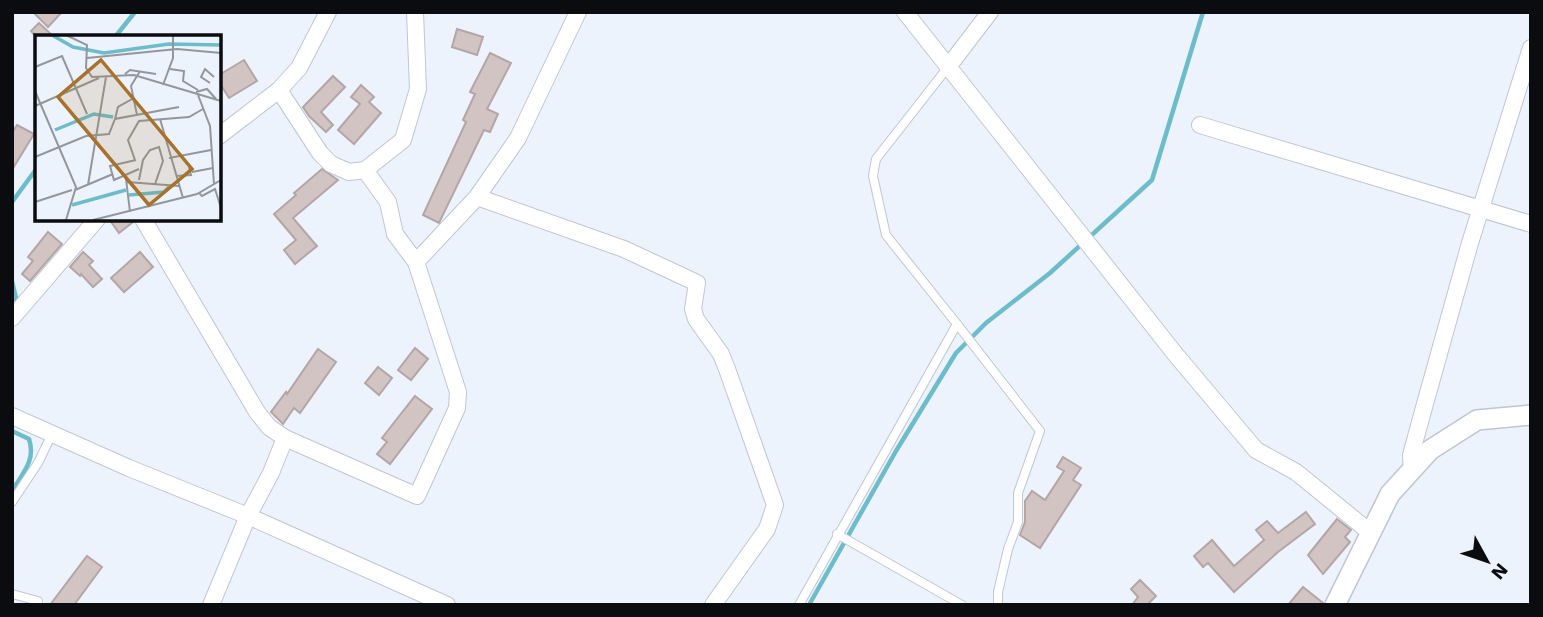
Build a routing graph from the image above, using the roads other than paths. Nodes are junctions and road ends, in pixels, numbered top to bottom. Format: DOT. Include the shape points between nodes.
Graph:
graph roads {
  1 [pos="328,12"];
  2 [pos="415,12"];
  3 [pos="578,12"];
  4 [pos="905,12"];
  5 [pos="990,12"];
  6 [pos="1531,48"];
  7 [pos="948,68"];
  8 [pos="279,90"];
  9 [pos="1200,125"];
  10 [pos="220,135"];
  11 [pos="365,170"];
  12 [pos="477,197"];
  13 [pos="1482,210"];
  14 [pos="96,220"];
  15 [pos="144,220"];
  16 [pos="1531,224"];
  17 [pos="416,262"];
  18 [pos="12,318"];
  19 [pos="957,324"];
  20 [pos="1531,415"];
  21 [pos="12,416"];
  22 [pos="52,434"];
  23 [pos="285,438"];
  24 [pos="1412,471"];
  25 [pos="12,502"];
  26 [pos="248,516"];
  27 [pos="1371,533"];
  28 [pos="837,534"];
  29 [pos="12,594"];
  30 [pos="38,601"];
  31 [pos="211,605"];
  32 [pos="447,605"];
  33 [pos="713,605"];
  34 [pos="799,605"];
  35 [pos="962,605"];
  36 [pos="998,605"];
  37 [pos="1335,605"];
  1 -- 8 [label="street" via="299,68"];
  2 -- 11 [label="street" via="418,89 403,140"];
  3 -- 12 [label="street" via="518,138"];
  4 -- 7 [label="street"];
  5 -- 7 [label="street"];
  6 -- 13 [label="street"];
  7 -- 19 [label="lane" via="876,159 873,176 886,235"];
  7 -- 27 [label="street" via="1256,450 1296,472"];
  8 -- 10 [label="street"];
  8 -- 11 [label="street" via="331,164 349,172"];
  9 -- 13 [label="street"];
  11 -- 17 [label="street" via="388,202 395,234"];
  12 -- 17 [label="street"];
  12 -- 33 [label="street" via="624,249 697,284 696,319 721,354 775,505 766,529"];
  13 -- 16 [label="street"];
  13 -- 24 [label="street" via="1411,455"];
  14 -- 18 [label="street"];
  15 -- 23 [label="street" via="257,412"];
  17 -- 23 [label="street" via="458,392 457,408 417,496"];
  19 -- 28 [label="lane"];
  19 -- 36 [label="lane" via="1040,431 1018,493 1018,522"];
  20 -- 24 [label="street" via="1477,420 1430,450"];
  21 -- 22 [label="street"];
  22 -- 25 [label="lane"];
  22 -- 26 [label="street"];
  23 -- 26 [label="street"];
  24 -- 27 [label="street" via="1390,494"];
  26 -- 31 [label="street"];
  26 -- 32 [label="street"];
  27 -- 37 [label="street"];
  28 -- 34 [label="lane"];
  28 -- 35 [label="lane"];
  29 -- 30 [label="lane"];
}
